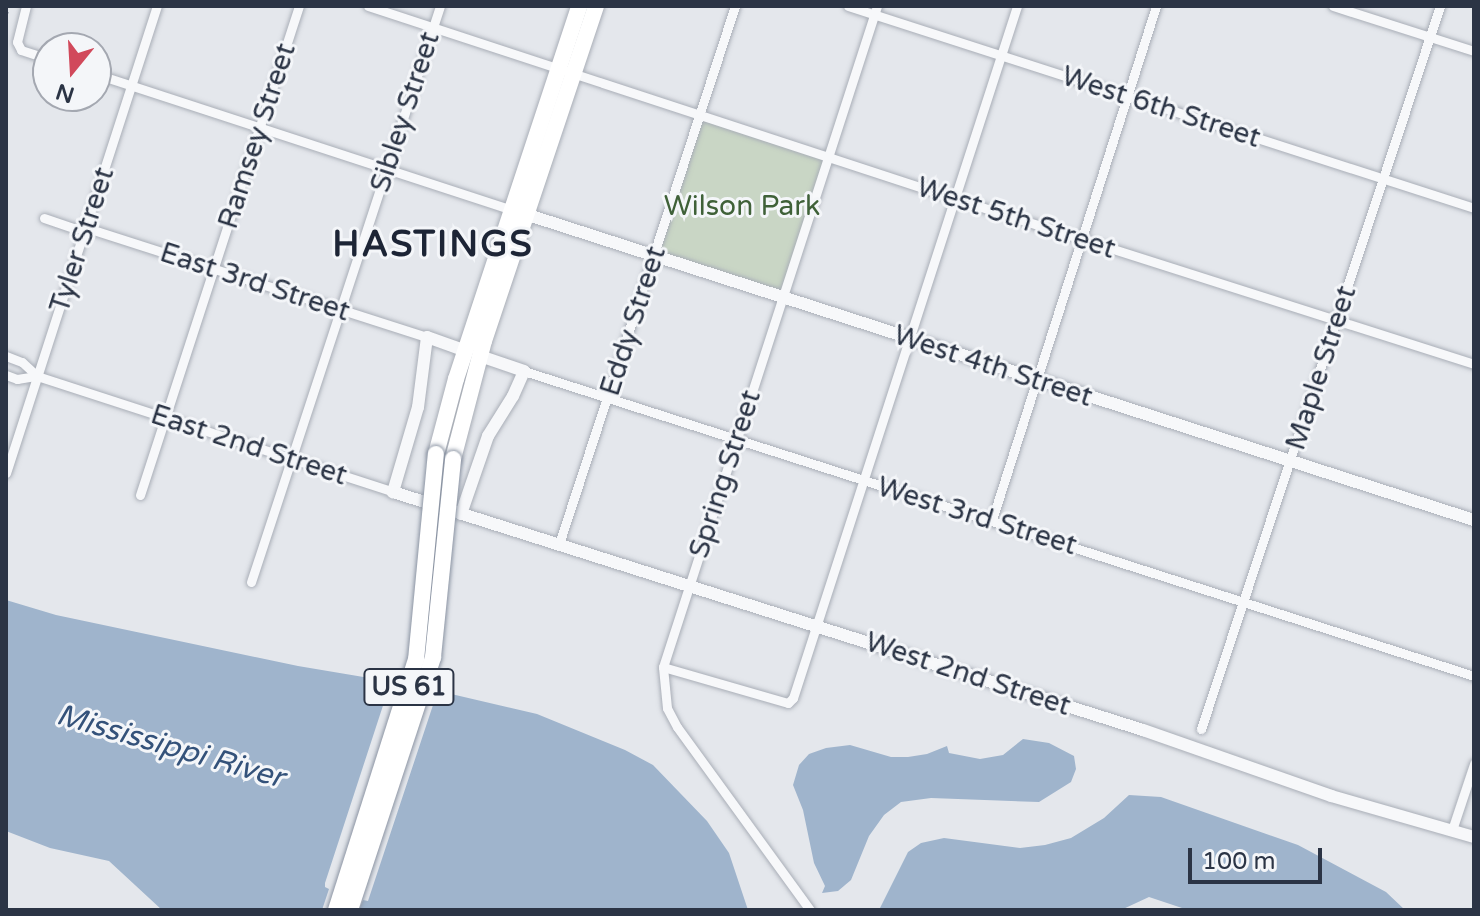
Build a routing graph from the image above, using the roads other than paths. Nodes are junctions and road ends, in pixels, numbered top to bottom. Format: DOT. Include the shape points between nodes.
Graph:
graph roads {
  1 [pos="26,6"];
  2 [pos="157,6"];
  3 [pos="299,6"];
  4 [pos="368,6"];
  5 [pos="440,6"];
  6 [pos="579,6"];
  7 [pos="596,6"];
  8 [pos="735,6"];
  9 [pos="848,6"];
  10 [pos="1017,6"];
  11 [pos="1156,6"];
  12 [pos="1333,6"];
  13 [pos="1440,6"];
  14 [pos="876,10"];
  15 [pos="433,26"];
  16 [pos="1430,37"];
  17 [pos="1474,51"];
  18 [pos="32,54"];
  19 [pos="1001,55"];
  20 [pos="567,71"];
  21 [pos="112,79"];
  22 [pos="130,84"];
  23 [pos="1127,96"];
  24 [pos="701,115"];
  25 [pos="260,129"];
  26 [pos="828,157"];
  27 [pos="386,171"];
  28 [pos="1384,179"];
  29 [pos="953,198"];
  30 [pos="1474,208"];
  31 [pos="520,212"];
  32 [pos="44,218"];
  33 [pos="87,228"];
  34 [pos="1081,239"];
  35 [pos="655,257"];
  36 [pos="214,269"];
  37 [pos="782,297"];
  38 [pos="341,310"];
  39 [pos="1337,320"];
  40 [pos="427,337"];
  41 [pos="908,338"];
  42 [pos="473,353"];
  43 [pos="6,356"];
  44 [pos="1474,364"];
  45 [pos="524,371"];
  46 [pos="6,375"];
  47 [pos="37,376"];
  48 [pos="1036,379"];
  49 [pos="608,397"];
  50 [pos="166,417"];
  51 [pos="736,439"];
  52 [pos="293,459"];
  53 [pos="1290,462"];
  54 [pos="6,473"];
  55 [pos="863,481"];
  56 [pos="393,492"];
  57 [pos="140,495"];
  58 [pos="461,514"];
  59 [pos="992,520"];
  60 [pos="1474,520"];
  61 [pos="559,544"];
  62 [pos="251,582"];
  63 [pos="688,585"];
  64 [pos="1243,601"];
  65 [pos="818,626"];
  66 [pos="663,667"];
  67 [pos="1474,676"];
  68 [pos="1201,729"];
  69 [pos="1474,764"];
  70 [pos="1452,830"];
  71 [pos="1474,837"];
  72 [pos="336,910"];
  73 [pos="350,910"];
  74 [pos="810,910"];
  1 -- 18 [label="street" via="17,42"];
  2 -- 22 [label="street, Tyler Street"];
  3 -- 25 [label="street, Ramsey Street"];
  4 -- 15 [label="street, West 5th Street"];
  5 -- 15 [label="street, Sibley Street"];
  6 -- 20 [label="highway, US 61"];
  7 -- 20 [label="highway, US 61"];
  8 -- 24 [label="street, Eddy Street"];
  9 -- 14 [label="street, West 6th Street"];
  10 -- 19 [label="street"];
  11 -- 23 [label="street"];
  12 -- 16 [label="street"];
  13 -- 16 [label="street, Maple Street"];
  14 -- 19 [label="street, West 6th Street"];
  14 -- 26 [label="street, Spring Street"];
  15 -- 20 [label="street, West 5th Street"];
  15 -- 27 [label="street, Sibley Street"];
  16 -- 17 [label="street"];
  16 -- 28 [label="street, Maple Street"];
  19 -- 23 [label="street, West 6th Street"];
  19 -- 29 [label="street"];
  20 -- 24 [label="street, West 5th Street"];
  20 -- 31 [label="highway, US 61"];
  21 -- 22 [label="street"];
  22 -- 25 [label="street"];
  22 -- 33 [label="street, Tyler Street"];
  23 -- 28 [label="street, West 6th Street"];
  23 -- 34 [label="street"];
  24 -- 26 [label="street, West 5th Street"];
  24 -- 35 [label="street, Eddy Street"];
  25 -- 27 [label="street"];
  25 -- 36 [label="street, Ramsey Street"];
  26 -- 29 [label="street, West 5th Street"];
  26 -- 37 [label="street, Spring Street"];
  27 -- 31 [label="street"];
  27 -- 38 [label="street, Sibley Street"];
  28 -- 30 [label="street, West 6th Street"];
  28 -- 39 [label="street, Maple Street"];
  29 -- 34 [label="street, West 5th Street"];
  29 -- 41 [label="street"];
  31 -- 35 [label="street, West 4th Street"];
  31 -- 42 [label="highway, US 61"];
  32 -- 33 [label="street, East 3rd Street"];
  33 -- 36 [label="street, East 3rd Street"];
  33 -- 47 [label="street, Tyler Street"];
  34 -- 39 [label="street, West 5th Street"];
  34 -- 48 [label="street"];
  35 -- 37 [label="street, West 4th Street"];
  35 -- 49 [label="street, Eddy Street"];
  36 -- 38 [label="street, East 3rd Street"];
  36 -- 50 [label="street, Ramsey Street"];
  37 -- 41 [label="street, West 4th Street"];
  37 -- 51 [label="street, Spring Street"];
  38 -- 40 [label="street, East 3rd Street"];
  38 -- 52 [label="street, Sibley Street"];
  39 -- 44 [label="street, West 5th Street"];
  39 -- 53 [label="street, Maple Street"];
  40 -- 42 [label="street, East 3rd Street"];
  40 -- 56 [label="street" via="418,407"];
  41 -- 48 [label="street, West 4th Street"];
  41 -- 55 [label="street"];
  42 -- 45 [label="street, West 3rd Street"];
  42 -- 72 [label="highway, US 61, bridge" via="436,454 416,660"];
  42 -- 73 [label="highway, US 61, bridge" via="453,459 433,657"];
  43 -- 47 [label="street, East 2nd Street"];
  45 -- 49 [label="street, West 3rd Street"];
  45 -- 58 [label="street" via="488,436"];
  46 -- 47 [label="street, East 2nd Street"];
  47 -- 50 [label="street, East 2nd Street"];
  47 -- 54 [label="street, Tyler Street"];
  48 -- 53 [label="street, West 4th Street"];
  48 -- 59 [label="street"];
  49 -- 51 [label="street, West 3rd Street"];
  49 -- 61 [label="street, Eddy Street"];
  50 -- 52 [label="street, East 2nd Street"];
  50 -- 57 [label="street, Ramsey Street"];
  51 -- 55 [label="street, West 3rd Street"];
  51 -- 63 [label="street, Spring Street"];
  52 -- 56 [label="street, East 2nd Street"];
  52 -- 62 [label="street, Sibley Street"];
  53 -- 60 [label="street, West 4th Street"];
  53 -- 64 [label="street, Maple Street"];
  55 -- 59 [label="street, West 3rd Street"];
  55 -- 65 [label="street"];
  56 -- 58 [label="street, East 2nd Street"];
  58 -- 61 [label="street, West 2nd Street"];
  59 -- 64 [label="street, West 3rd Street"];
  61 -- 63 [label="street, West 2nd Street"];
  63 -- 65 [label="street, West 2nd Street"];
  63 -- 66 [label="street, Spring Street"];
  64 -- 67 [label="street, West 3rd Street"];
  64 -- 68 [label="street, Maple Street"];
  65 -- 66 [label="street" via="788,703"];
  65 -- 70 [label="street, West 2nd Street" via="1331,796"];
  66 -- 74 [label="street, Spring Street" via="667,708 677,727"];
  69 -- 70 [label="street"];
  70 -- 71 [label="street, West 2nd Street"];
}
